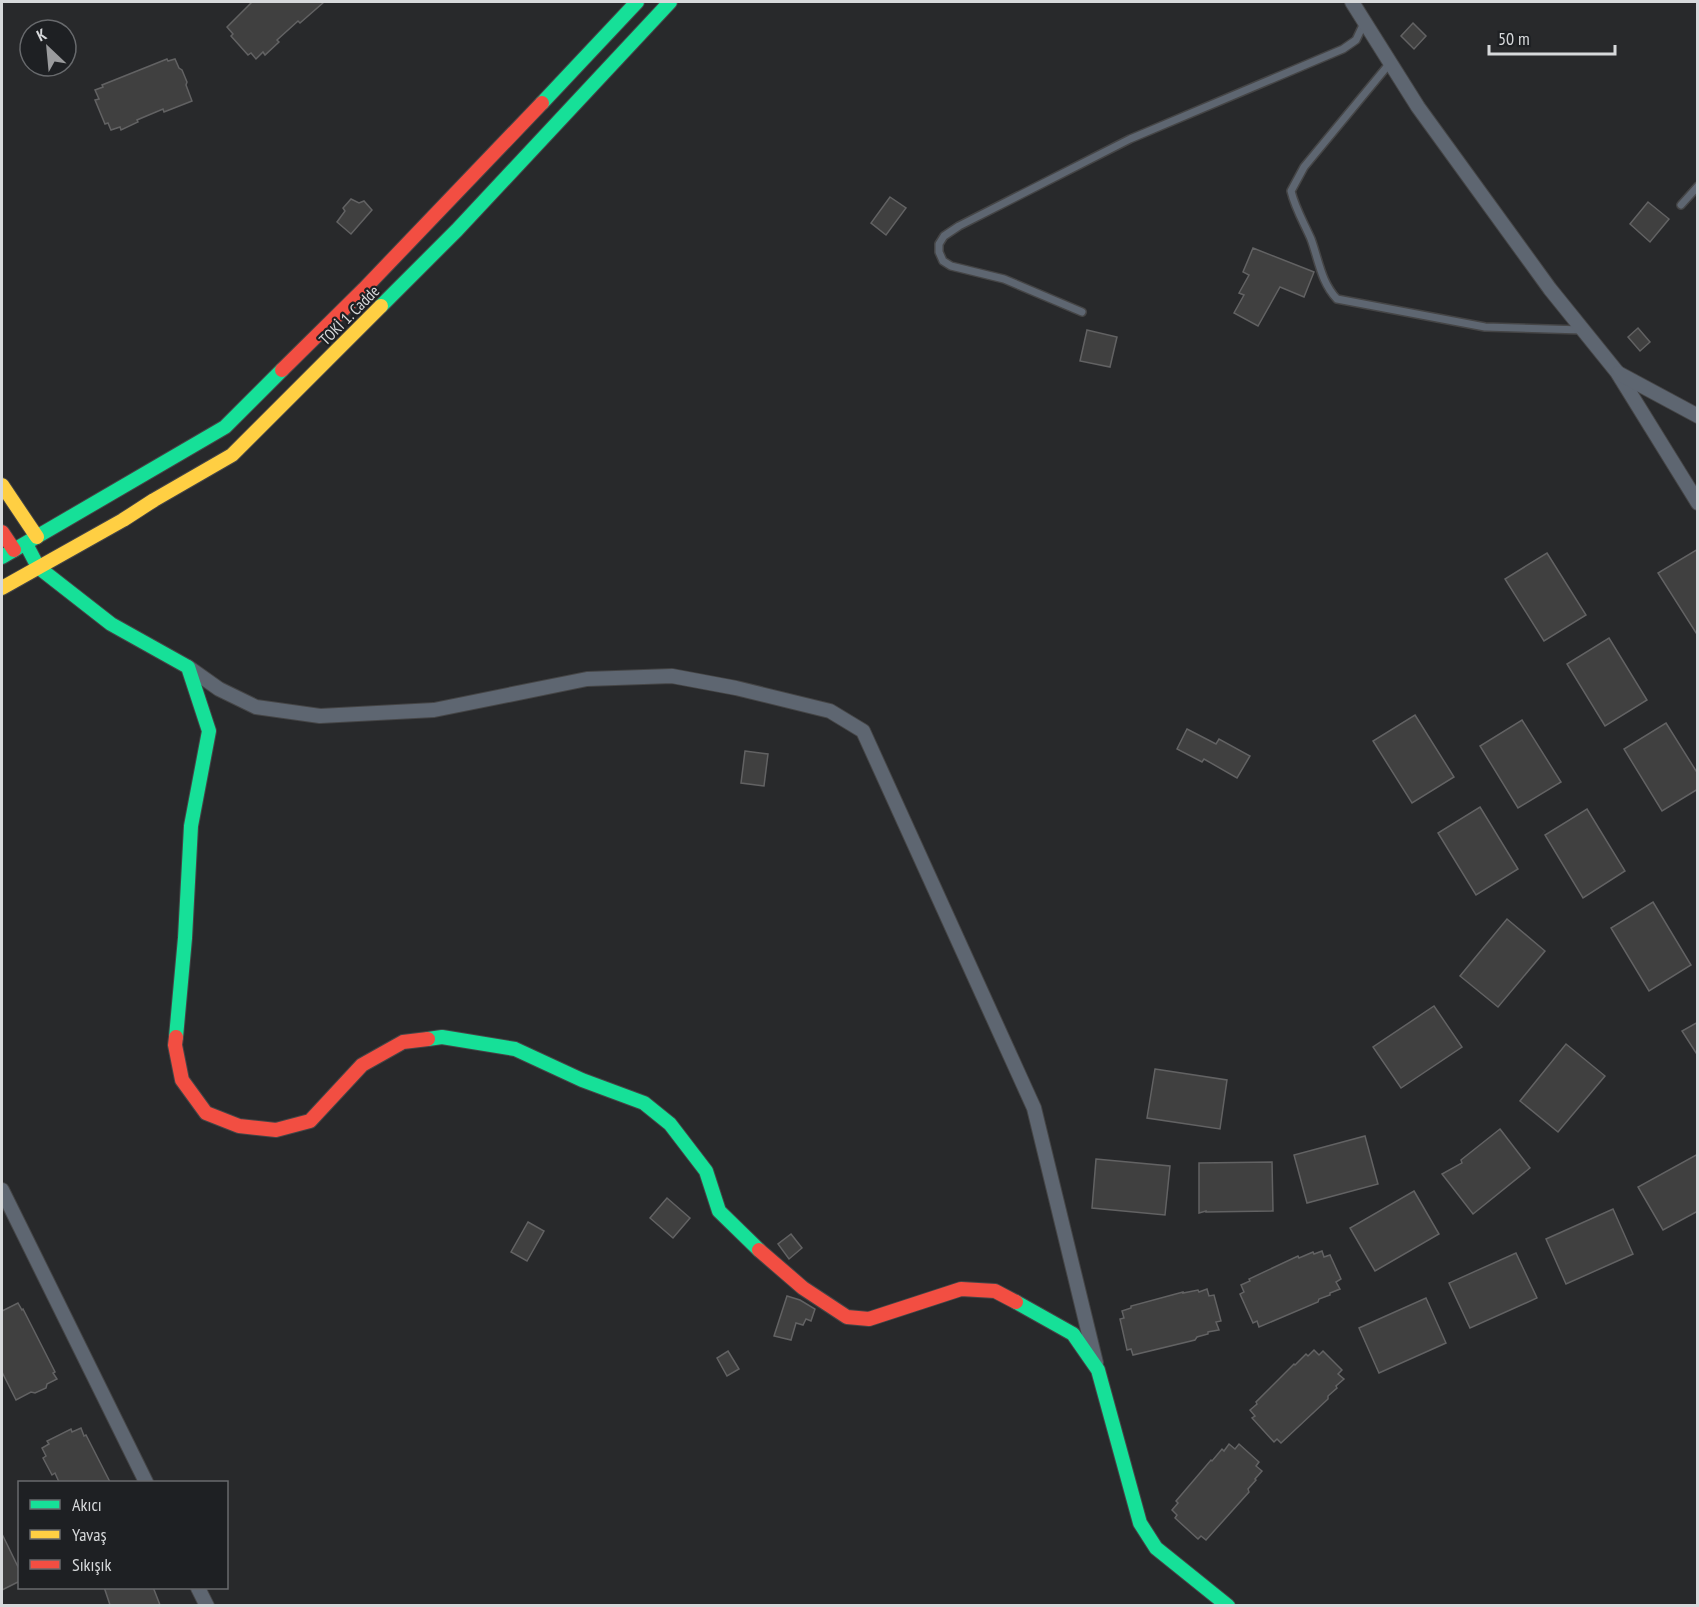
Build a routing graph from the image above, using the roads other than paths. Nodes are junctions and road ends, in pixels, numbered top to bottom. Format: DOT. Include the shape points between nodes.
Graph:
graph roads {
  1 [pos="637,2"];
  2 [pos="670,2"];
  3 [pos="1352,2"];
  4 [pos="1365,22"];
  5 [pos="1390,63"];
  6 [pos="1698,186"];
  7 [pos="1681,205"];
  8 [pos="1082,312"];
  9 [pos="1582,330"];
  10 [pos="1617,372"];
  11 [pos="1698,416"];
  12 [pos="2,485"];
  13 [pos="1698,503"];
  14 [pos="2,532"];
  15 [pos="26,544"];
  16 [pos="2,557"];
  17 [pos="38,567"];
  18 [pos="2,588"];
  19 [pos="188,667"];
  20 [pos="2,1190"];
  21 [pos="1098,1370"];
  22 [pos="146,1481"];
  23 [pos="199,1589"];
  24 [pos="207,1605"];
  25 [pos="1228,1605"];
  1 -- 15 [label="street" via="364,289 225,427"];
  2 -- 17 [label="street, TOKİ 1. Cadde" via="456,230 232,455"];
  3 -- 4 [label="street"];
  4 -- 5 [label="street"];
  4 -- 8 [label="lane" via="1356,40 1343,49 1130,139 959,226 939,244 943,261 951,266 1004,279"];
  5 -- 9 [label="street"];
  5 -- 9 [label="lane" via="1304,167 1291,191 1330,291 1337,299 1485,327"];
  6 -- 7 [label="lane"];
  9 -- 10 [label="street"];
  10 -- 11 [label="street"];
  10 -- 13 [label="street"];
  12 -- 15 [label="street"];
  14 -- 15 [label="street"];
  15 -- 16 [label="street"];
  15 -- 17 [label="street"];
  17 -- 18 [label="street, TOKİ 1. Cadde"];
  17 -- 19 [label="street" via="111,624"];
  19 -- 21 [label="street" via="219,689 256,707 320,716 434,710 587,679 672,676 831,711 862,731 1034,1108"];
  19 -- 21 [label="street" via="209,731 191,826 175,1045 182,1080 206,1113 239,1126 276,1130 310,1121 362,1065 403,1042 442,1037 515,1049 644,1103 670,1124 706,1171 719,1211 803,1288 847,1317 869,1318 961,1289 995,1291 1073,1334"];
  20 -- 22 [label="street"];
  21 -- 25 [label="street" via="1140,1523 1156,1548"];
  23 -- 24 [label="street"];
}
